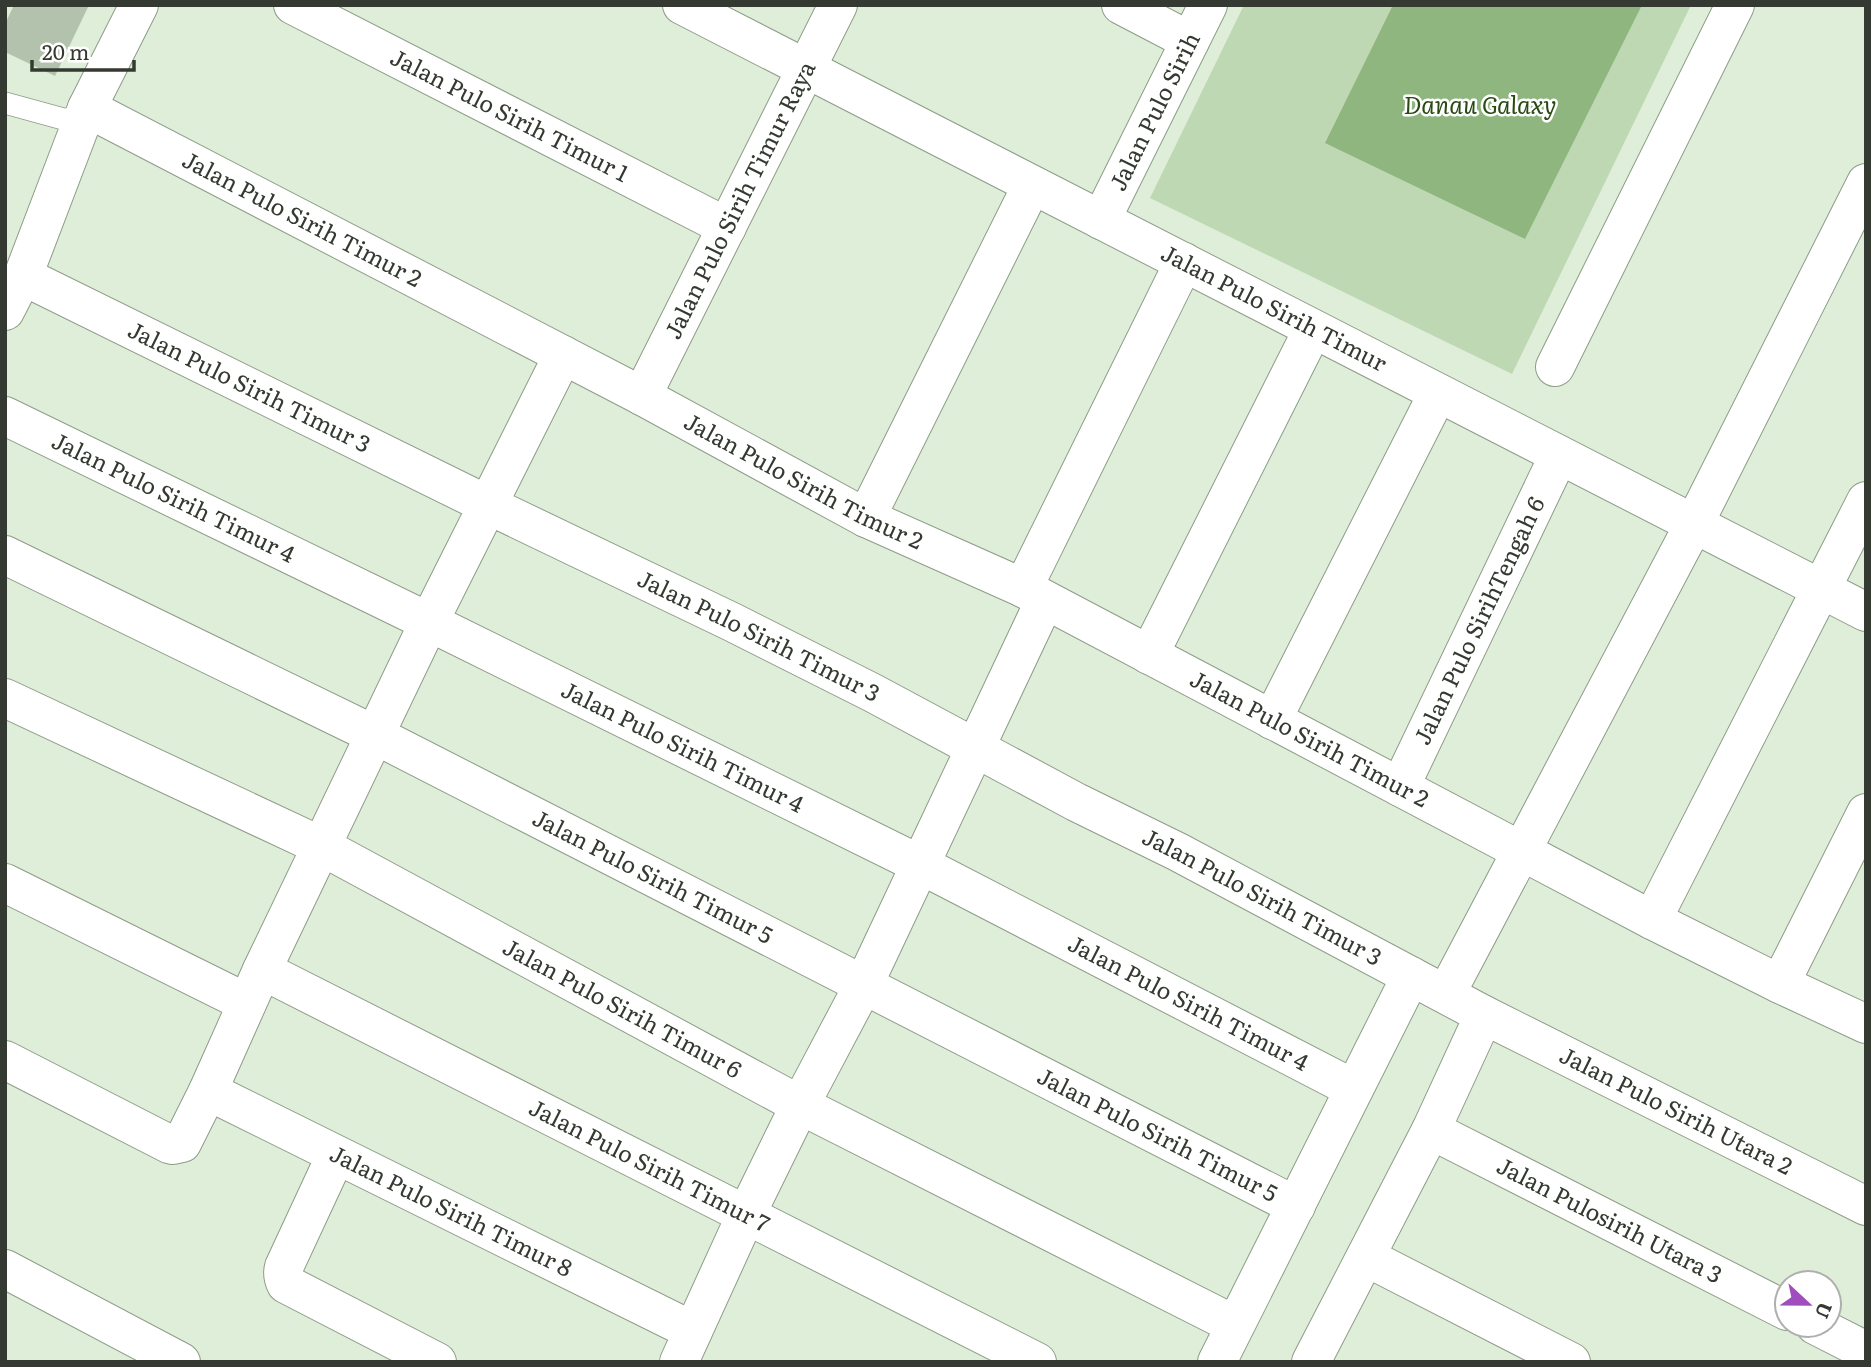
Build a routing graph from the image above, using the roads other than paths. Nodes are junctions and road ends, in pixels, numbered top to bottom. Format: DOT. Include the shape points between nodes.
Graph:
graph roads {
  1 [pos="139,5"];
  2 [pos="293,5"];
  3 [pos="682,5"];
  4 [pos="838,5"];
  5 [pos="1121,5"];
  6 [pos="1208,5"];
  7 [pos="1735,5"];
  8 [pos="1190,41"];
  9 [pos="806,69"];
  10 [pos="5,103"];
  11 [pos="88,107"];
  12 [pos="1866,183"];
  13 [pos="1032,185"];
  14 [pos="1101,220"];
  15 [pos="727,227"];
  16 [pos="1184,262"];
  17 [pos="23,276"];
  18 [pos="5,311"];
  19 [pos="1313,329"];
  20 [pos="563,355"];
  21 [pos="1555,367"];
  22 [pos="1438,393"];
  23 [pos="642,396"];
  24 [pos="5,416"];
  25 [pos="1559,455"];
  26 [pos="1866,501"];
  27 [pos="488,505"];
  28 [pos="866,518"];
  29 [pos="1694,524"];
  30 [pos="5,555"];
  31 [pos="1821,589"];
  32 [pos="1034,594"];
  33 [pos="1866,612"];
  34 [pos="429,622"];
  35 [pos="1149,655"];
  36 [pos="5,698"];
  37 [pos="1272,720"];
  38 [pos="375,735"];
  39 [pos="975,748"];
  40 [pos="1400,787"];
  41 [pos="1866,813"];
  42 [pos="321,846"];
  43 [pos="1522,852"];
  44 [pos="919,864"];
  45 [pos="5,883"];
  46 [pos="1652,920"];
  47 [pos="1411,976"];
  48 [pos="864,984"];
  49 [pos="1780,984"];
  50 [pos="255,987"];
  51 [pos="1446,994"];
  52 [pos="1484,1015"];
  53 [pos="1866,1024"];
  54 [pos="5,1060"];
  55 [pos="1354,1089"];
  56 [pos="208,1091"];
  57 [pos="800,1105"];
  58 [pos="1431,1130"];
  59 [pos="336,1155"];
  60 [pos="1296,1206"];
  61 [pos="1866,1206"];
  62 [pos="746,1215"];
  63 [pos="1366,1257"];
  64 [pos="5,1269"];
  65 [pos="1773,1304"];
  66 [pos="1235,1325"];
  67 [pos="1842,1339"];
  68 [pos="686,1346"];
  69 [pos="1518,1350"];
  70 [pos="1866,1351"];
  71 [pos="181,1362"];
  72 [pos="437,1362"];
  73 [pos="1037,1362"];
  74 [pos="1217,1362"];
  75 [pos="1311,1362"];
  76 [pos="1571,1362"];
  1 -- 11 [label="street"];
  2 -- 15 [label="street, Jalan Pulo Sirih Timur 1"];
  3 -- 9 [label="street, Jalan Pulo Sirih Timur"];
  4 -- 9 [label="street, Jalan Pulo Sirih Timur Raya"];
  5 -- 8 [label="street"];
  6 -- 8 [label="street, Jalan Pulo Sirih"];
  7 -- 21 [label="street"];
  8 -- 14 [label="street, Jalan Pulo Sirih"];
  9 -- 13 [label="street, Jalan Pulo Sirih Timur"];
  9 -- 15 [label="street, Jalan Pulo Sirih Timur Raya"];
  10 -- 11 [label="lane" via="67,120"];
  11 -- 17 [label="street"];
  11 -- 20 [label="street, Jalan Pulo Sirih Timur 2"];
  12 -- 29 [label="street"];
  13 -- 14 [label="street, Jalan Pulo Sirih Timur"];
  13 -- 28 [label="street"];
  14 -- 16 [label="street, Jalan Pulo Sirih Timur"];
  15 -- 23 [label="street, Jalan Pulo Sirih Timur Raya"];
  16 -- 19 [label="street, Jalan Pulo Sirih Timur"];
  16 -- 32 [label="street"];
  17 -- 18 [label="street"];
  17 -- 27 [label="street, Jalan Pulo Sirih Timur 3"];
  19 -- 22 [label="street, Jalan Pulo Sirih Timur"];
  19 -- 35 [label="street"];
  20 -- 23 [label="street, Jalan Pulo Sirih Timur 2"];
  20 -- 27 [label="street"];
  22 -- 25 [label="street, Jalan Pulo Sirih Timur"];
  22 -- 37 [label="street"];
  23 -- 28 [label="street, Jalan Pulo Sirih Timur 2"];
  24 -- 34 [label="street, Jalan Pulo Sirih Timur 4"];
  25 -- 29 [label="street, Jalan Pulo Sirih Timur"];
  25 -- 40 [label="street, Jalan Pulo SirihTengah 6"];
  26 -- 31 [label="street"];
  27 -- 34 [label="street"];
  27 -- 39 [label="street, Jalan Pulo Sirih Timur 3" via="732,622"];
  28 -- 32 [label="street, Jalan Pulo Sirih Timur 2"];
  29 -- 31 [label="street, Jalan Pulo Sirih Timur"];
  29 -- 43 [label="street"];
  30 -- 38 [label="street, Jalan Pulo Sirih Timur 5"];
  31 -- 33 [label="street, Jalan Pulo Sirih Timur"];
  31 -- 46 [label="street"];
  32 -- 35 [label="street, Jalan Pulo Sirih Timur 2"];
  32 -- 39 [label="street"];
  34 -- 38 [label="street"];
  34 -- 44 [label="street, Jalan Pulo Sirih Timur 4"];
  35 -- 37 [label="street, Jalan Pulo Sirih Timur 2"];
  36 -- 42 [label="street, Jalan Pulo Sirih Timur 6"];
  37 -- 40 [label="street, Jalan Pulo Sirih Timur 2"];
  38 -- 42 [label="street"];
  38 -- 48 [label="street, Jalan Pulo Sirih Timur 5"];
  39 -- 44 [label="street"];
  39 -- 47 [label="street, Jalan Pulo Sirih Timur 3"];
  40 -- 43 [label="street, Jalan Pulo Sirih Timur 2"];
  41 -- 49 [label="street"];
  42 -- 50 [label="street"];
  42 -- 57 [label="street, Jalan Pulo Sirih Timur 6"];
  43 -- 46 [label="street, Jalan Pulo Sirih Timur 2"];
  43 -- 51 [label="street"];
  44 -- 48 [label="street"];
  44 -- 55 [label="street, Jalan Pulo Sirih Timur 4"];
  45 -- 50 [label="street, Jalan Pulo Sirih Timur 7"];
  46 -- 49 [label="street, Jalan Pulo Sirih Timur 2"];
  47 -- 51 [label="street, Jalan Pulo Sirih Timur 3"];
  47 -- 55 [label="street"];
  48 -- 57 [label="street"];
  48 -- 60 [label="street, Jalan Pulo Sirih Timur 5"];
  49 -- 53 [label="street, Jalan Pulo Sirih Timur 2"];
  50 -- 56 [label="street"];
  50 -- 62 [label="street, Jalan Pulo Sirih Timur 7"];
  51 -- 52 [label="street, Jalan Pulo Sirih Timur 3"];
  52 -- 58 [label="street"];
  52 -- 61 [label="street, Jalan Pulo Sirih Utara 2"];
  54 -- 56 [label="street" via="173,1145 182,1143"];
  55 -- 60 [label="street"];
  56 -- 59 [label="street, Jalan Pulo Sirih Timur 8"];
  57 -- 62 [label="street"];
  57 -- 66 [label="street, Jalan Pulo Sirih Timur 6"];
  58 -- 63 [label="street"];
  58 -- 65 [label="street, Jalan Pulosirih Utara 3"];
  59 -- 68 [label="street, Jalan Pulo Sirih Timur 8"];
  59 -- 72 [label="street" via="284,1267 283,1279"];
  60 -- 66 [label="street"];
  62 -- 68 [label="street"];
  62 -- 73 [label="street, Jalan Pulo Sirih Timur 7"];
  63 -- 69 [label="street"];
  63 -- 75 [label="street"];
  64 -- 71 [label="street"];
  66 -- 74 [label="street"];
  67 -- 70 [label="street"];
  69 -- 76 [label="street"];
}
